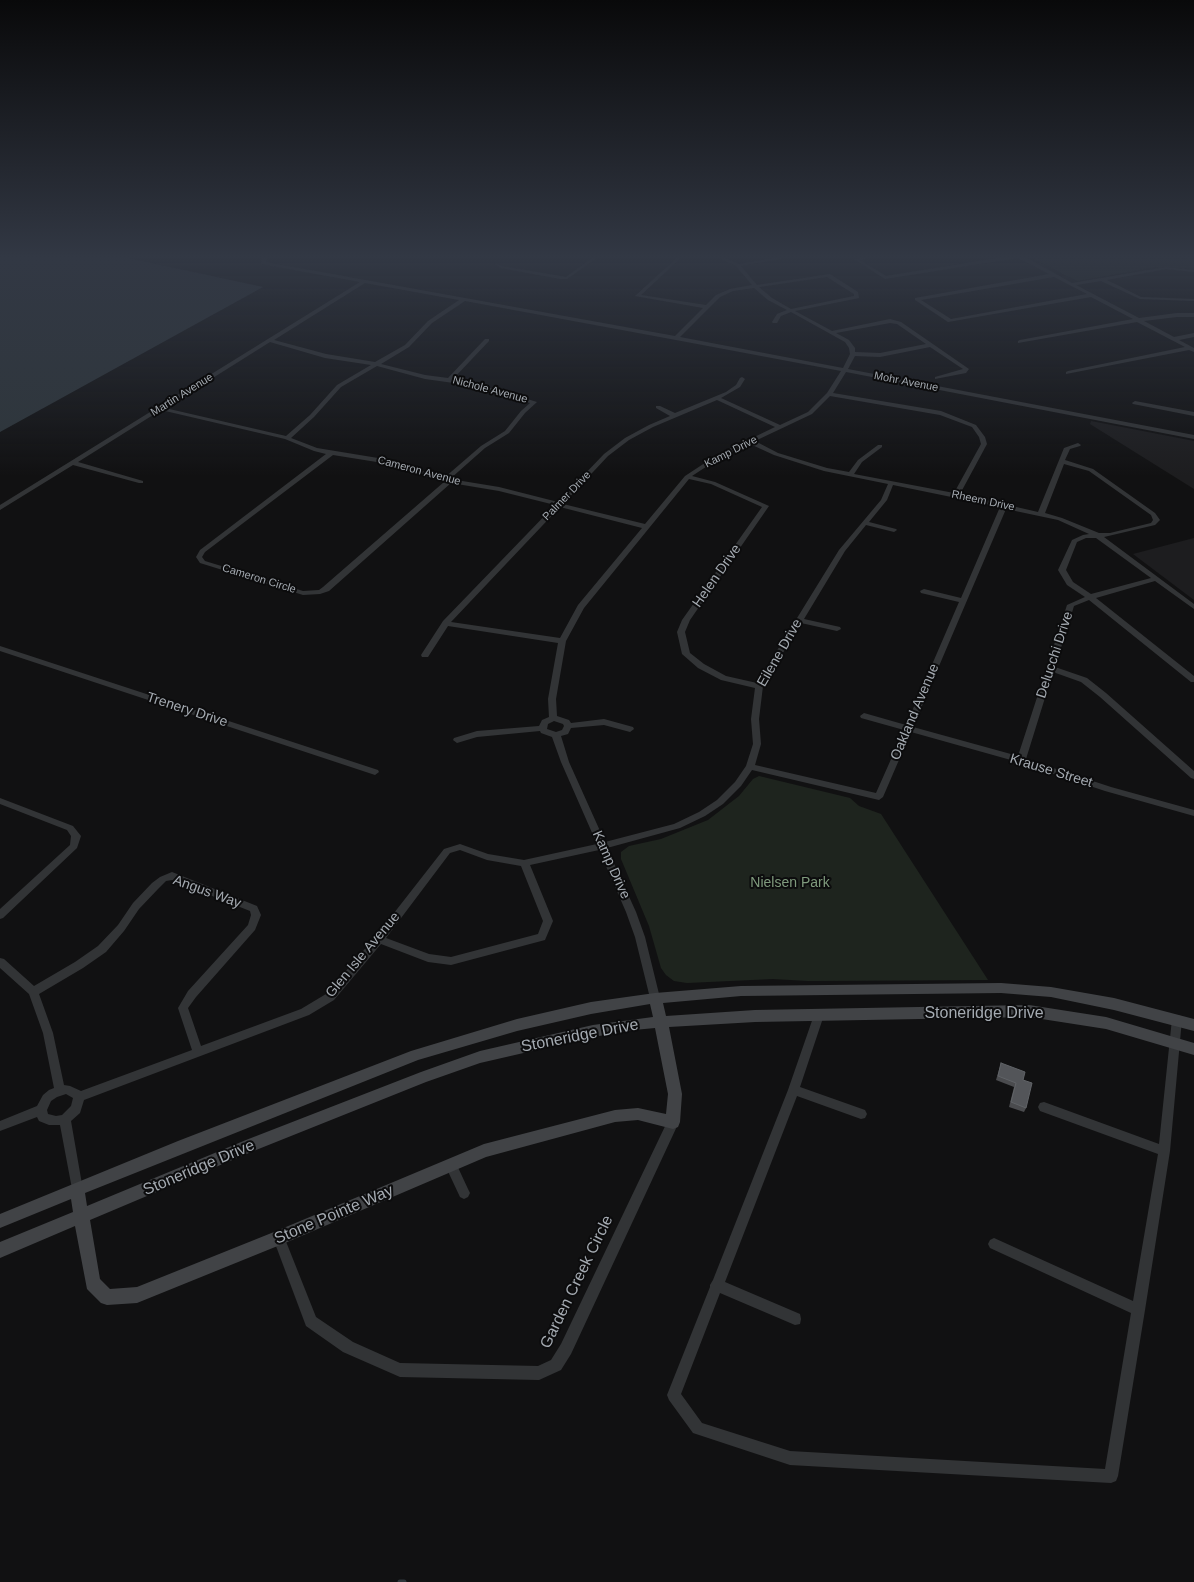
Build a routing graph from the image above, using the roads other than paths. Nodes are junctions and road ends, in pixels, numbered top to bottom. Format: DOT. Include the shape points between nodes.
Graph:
graph roads {
  1 [pos="287,329"];
  2 [pos="423,329"];
  3 [pos="625,329"];
  4 [pos="685,329"];
  5 [pos="827,329"];
  6 [pos="851,329"];
  7 [pos="907,329"];
  8 [pos="1091,329"];
  9 [pos="1154,329"];
  10 [pos="833,332"];
  11 [pos="1194,335"];
  12 [pos="676,338"];
  13 [pos="269,340"];
  14 [pos="487,340"];
  15 [pos="1174,340"];
  16 [pos="1020,342"];
  17 [pos="931,345"];
  18 [pos="1192,349"];
  19 [pos="853,354"];
  20 [pos="375,364"];
  21 [pos="846,370"];
  22 [pos="1068,373"];
  23 [pos="937,378"];
  24 [pos="450,379"];
  25 [pos="742,379"];
  26 [pos="829,394"];
  27 [pos="717,398"];
  28 [pos="1135,403"];
  29 [pos="162,408"];
  30 [pos="658,408"];
  31 [pos="1194,414"];
  32 [pos="674,415"];
  33 [pos="780,428"];
  34 [pos="1194,437"];
  35 [pos="287,438"];
  36 [pos="751,442"];
  37 [pos="1078,445"];
  38 [pos="880,446"];
  39 [pos="331,453"];
  40 [pos="1062,461"];
  41 [pos="73,463"];
  42 [pos="850,475"];
  43 [pos="688,477"];
  44 [pos="447,481"];
  45 [pos="141,482"];
  46 [pos="891,483"];
  47 [pos="956,495"];
  48 [pos="559,504"];
  49 [pos="1004,506"];
  50 [pos="0,508"];
  51 [pos="1041,514"];
  52 [pos="865,523"];
  53 [pos="647,527"];
  54 [pos="894,530"];
  55 [pos="1097,535"];
  56 [pos="1156,579"];
  57 [pos="924,591"];
  58 [pos="1090,598"];
  59 [pos="964,601"];
  60 [pos="1194,607"];
  61 [pos="800,620"];
  62 [pos="446,624"];
  63 [pos="836,629"];
  64 [pos="562,641"];
  65 [pos="0,648"];
  66 [pos="425,655"];
  67 [pos="1051,668"];
  68 [pos="1194,680"];
  69 [pos="759,686"];
  70 [pos="864,716"];
  71 [pos="553,718"];
  72 [pos="568,726"];
  73 [pos="542,728"];
  74 [pos="630,729"];
  75 [pos="908,730"];
  76 [pos="556,735"];
  77 [pos="456,740"];
  78 [pos="1021,760"];
  79 [pos="750,766"];
  80 [pos="375,772"];
  81 [pos="1194,776"];
  82 [pos="0,801"];
  83 [pos="1194,813"];
  84 [pos="603,846"];
  85 [pos="524,863"];
  86 [pos="0,915"];
  87 [pos="379,939"];
  88 [pos="0,962"];
  89 [pos="32,992"];
  90 [pos="656,998"];
  91 [pos="819,1015"];
  92 [pos="1177,1019"];
  93 [pos="660,1022"];
  94 [pos="1194,1025"];
  95 [pos="1175,1043"];
  96 [pos="1194,1049"];
  97 [pos="198,1053"];
  98 [pos="60,1090"];
  99 [pos="794,1090"];
  100 [pos="79,1097"];
  101 [pos="1044,1107"];
  102 [pos="41,1110"];
  103 [pos="861,1114"];
  104 [pos="65,1119"];
  105 [pos="673,1122"];
  106 [pos="0,1126"];
  107 [pos="1164,1151"];
  108 [pos="451,1165"];
  109 [pos="77,1190"];
  110 [pos="464,1193"];
  111 [pos="82,1217"];
  112 [pos="0,1221"];
  113 [pos="279,1238"];
  114 [pos="994,1244"];
  115 [pos="0,1250"];
  116 [pos="716,1284"];
  117 [pos="1139,1310"];
  118 [pos="795,1319"];
  1 -- 13 [label="street, Martin Avenue"];
  2 -- 20 [label="street" via="407,346"];
  3 -- 12 [label="street, Mohr Avenue"];
  4 -- 12 [label="street"];
  5 -- 10 [label="street"];
  6 -- 10 [label="street"];
  7 -- 17 [label="street"];
  8 -- 16 [label="street"];
  9 -- 15 [label="street"];
  10 -- 19 [label="street" via="847,340"];
  11 -- 15 [label="street"];
  12 -- 21 [label="street, Mohr Avenue"];
  13 -- 20 [label="street, Nichole Avenue" via="308,352"];
  13 -- 29 [label="street, Martin Avenue"];
  14 -- 24 [label="street"];
  15 -- 18 [label="street"];
  17 -- 19 [label="street" via="880,355"];
  17 -- 23 [label="street" via="966,369"];
  18 -- 22 [label="street"];
  19 -- 21 [label="street, Kamp Drive"];
  20 -- 24 [label="street, Nichole Avenue"];
  20 -- 35 [label="street" via="339,386"];
  21 -- 26 [label="street, Kamp Drive"];
  21 -- 34 [label="street, Mohr Avenue"];
  24 -- 44 [label="street, Nichole Avenue" via="534,402 507,432 483,447"];
  25 -- 27 [label="street, Palmer Drive" via="738,386"];
  26 -- 33 [label="street, Kamp Drive" via="810,413"];
  26 -- 47 [label="street" via="942,413 974,426 984,444"];
  27 -- 32 [label="street, Palmer Drive"];
  27 -- 33 [label="street"];
  28 -- 31 [label="street"];
  29 -- 35 [label="street, Cameron Avenue"];
  29 -- 41 [label="street, Martin Avenue"];
  30 -- 32 [label="street"];
  32 -- 48 [label="street, Palmer Drive" via="627,439 606,455"];
  33 -- 36 [label="street, Kamp Drive"];
  35 -- 39 [label="street, Cameron Avenue"];
  36 -- 42 [label="street, Rheem Drive" via="804,464"];
  36 -- 43 [label="street, Kamp Drive" via="719,456"];
  37 -- 40 [label="street" via="1068,448"];
  38 -- 42 [label="street" via="860,461"];
  39 -- 44 [label="street, Cameron Avenue" via="384,461"];
  39 -- 44 [label="street, Cameron Circle" via="202,551 199,557 202,562 303,593 320,592"];
  40 -- 51 [label="street"];
  40 -- 55 [label="street" via="1091,470 1157,520 1153,524 1110,535"];
  41 -- 45 [label="street"];
  41 -- 50 [label="street, Martin Avenue"];
  42 -- 46 [label="street, Rheem Drive"];
  43 -- 53 [label="street, Kamp Drive"];
  43 -- 69 [label="street, Helen Drive" via="713,483 766,506 686,620 681,632 686,654 700,666 724,678"];
  44 -- 48 [label="street, Cameron Avenue" via="500,489"];
  46 -- 47 [label="street, Rheem Drive"];
  46 -- 52 [label="street, Eilene Drive" via="884,500"];
  47 -- 49 [label="street, Rheem Drive"];
  48 -- 53 [label="street, Cameron Avenue"];
  48 -- 62 [label="street, Palmer Drive"];
  49 -- 51 [label="street, Rheem Drive"];
  49 -- 59 [label="street, Oakland Avenue"];
  51 -- 55 [label="street, Rheem Drive"];
  52 -- 54 [label="street"];
  52 -- 61 [label="street, Eilene Drive" via="842,550"];
  53 -- 64 [label="street, Kamp Drive" via="581,607"];
  55 -- 56 [label="street, Rheem Drive"];
  55 -- 58 [label="street" via="1074,541 1062,570 1070,583"];
  56 -- 58 [label="street, Delucchi Drive"];
  56 -- 60 [label="street, Rheem Drive"];
  57 -- 59 [label="street"];
  58 -- 67 [label="street, Delucchi Drive" via="1071,605"];
  58 -- 68 [label="street"];
  59 -- 75 [label="street, Oakland Avenue"];
  61 -- 63 [label="street"];
  61 -- 69 [label="street, Eilene Drive"];
  62 -- 64 [label="street"];
  62 -- 66 [label="street, Palmer Drive"];
  64 -- 71 [label="street, Kamp Drive" via="552,699"];
  65 -- 80 [label="street, Trenery Drive"];
  67 -- 78 [label="street, Delucchi Drive"];
  67 -- 81 [label="street" via="1084,680"];
  69 -- 79 [label="street, Eilene Drive" via="755,719 757,744"];
  70 -- 75 [label="street, Krause Street"];
  71 -- 72 [label="street" via="563,720"];
  71 -- 73 [label="street"];
  72 -- 74 [label="street" via="604,722"];
  72 -- 76 [label="street" via="565,732"];
  73 -- 76 [label="street"];
  73 -- 77 [label="street" via="477,734"];
  75 -- 78 [label="street, Krause Street"];
  75 -- 79 [label="street, Oakland Avenue" via="878,798"];
  76 -- 84 [label="street, Kamp Drive"];
  78 -- 83 [label="street, Krause Street"];
  79 -- 84 [label="street, Eilene Drive" via="738,784 702,814 677,826"];
  82 -- 86 [label="street" via="70,828 76,836 74,846"];
  84 -- 85 [label="street, Glen Isle Avenue"];
  84 -- 90 [label="street, Kamp Drive" via="640,937"];
  85 -- 87 [label="street, Glen Isle Avenue" via="487,857 460,847 447,850"];
  85 -- 87 [label="street" via="548,921 542,937 451,961 428,958"];
  87 -- 97 [label="street, Glen Isle Avenue" via="330,997 305,1012"];
  88 -- 89 [label="street"];
  89 -- 97 [label="street, Angus Way" via="102,949 155,886 172,876 254,909 256,915 252,927 183,1008"];
  89 -- 98 [label="street" via="48,1033"];
  90 -- 92 [label="main road, Stoneridge Drive" via="741,991 1001,988 1051,992"];
  90 -- 93 [label="main road, Garden Creek Circle"];
  90 -- 109 [label="main road, Stoneridge Drive" via="590,1008 526,1023 416,1055"];
  91 -- 93 [label="main road, Stoneridge Drive"];
  91 -- 95 [label="main road, Stoneridge Drive" via="1029,1011 1106,1023"];
  91 -- 99 [label="street"];
  92 -- 94 [label="main road, Stoneridge Drive"];
  92 -- 95 [label="street"];
  93 -- 105 [label="main road, Garden Creek Circle" via="668,1046 675,1094"];
  93 -- 111 [label="main road, Stoneridge Drive" via="593,1031 472,1060 260,1142"];
  95 -- 96 [label="main road, Stoneridge Drive"];
  95 -- 107 [label="street"];
  97 -- 100 [label="street, Glen Isle Avenue"];
  98 -- 100 [label="street" via="72,1090"];
  98 -- 102 [label="street" via="46,1098"];
  99 -- 103 [label="street"];
  99 -- 116 [label="street"];
  100 -- 104 [label="street" via="76,1109"];
  101 -- 107 [label="street"];
  102 -- 104 [label="street" via="48,1120"];
  102 -- 106 [label="street"];
  104 -- 109 [label="street"];
  105 -- 108 [label="main road, Stone Pointe Way" via="638,1114 615,1116 484,1151"];
  105 -- 113 [label="street, Garden Creek Circle" via="566,1349 556,1365 539,1373 400,1370 348,1347 311,1321"];
  107 -- 117 [label="street"];
  108 -- 110 [label="street"];
  108 -- 113 [label="main road, Stone Pointe Way"];
  109 -- 111 [label="main road, Stone Pointe Way"];
  109 -- 112 [label="main road, Stoneridge Drive"];
  111 -- 113 [label="main road, Stone Pointe Way" via="93,1283 107,1297 137,1295"];
  111 -- 115 [label="main road, Stoneridge Drive"];
  114 -- 117 [label="street"];
  116 -- 117 [label="street" via="674,1395 698,1428 790,1458 1111,1476"];
  116 -- 118 [label="street"];
}
